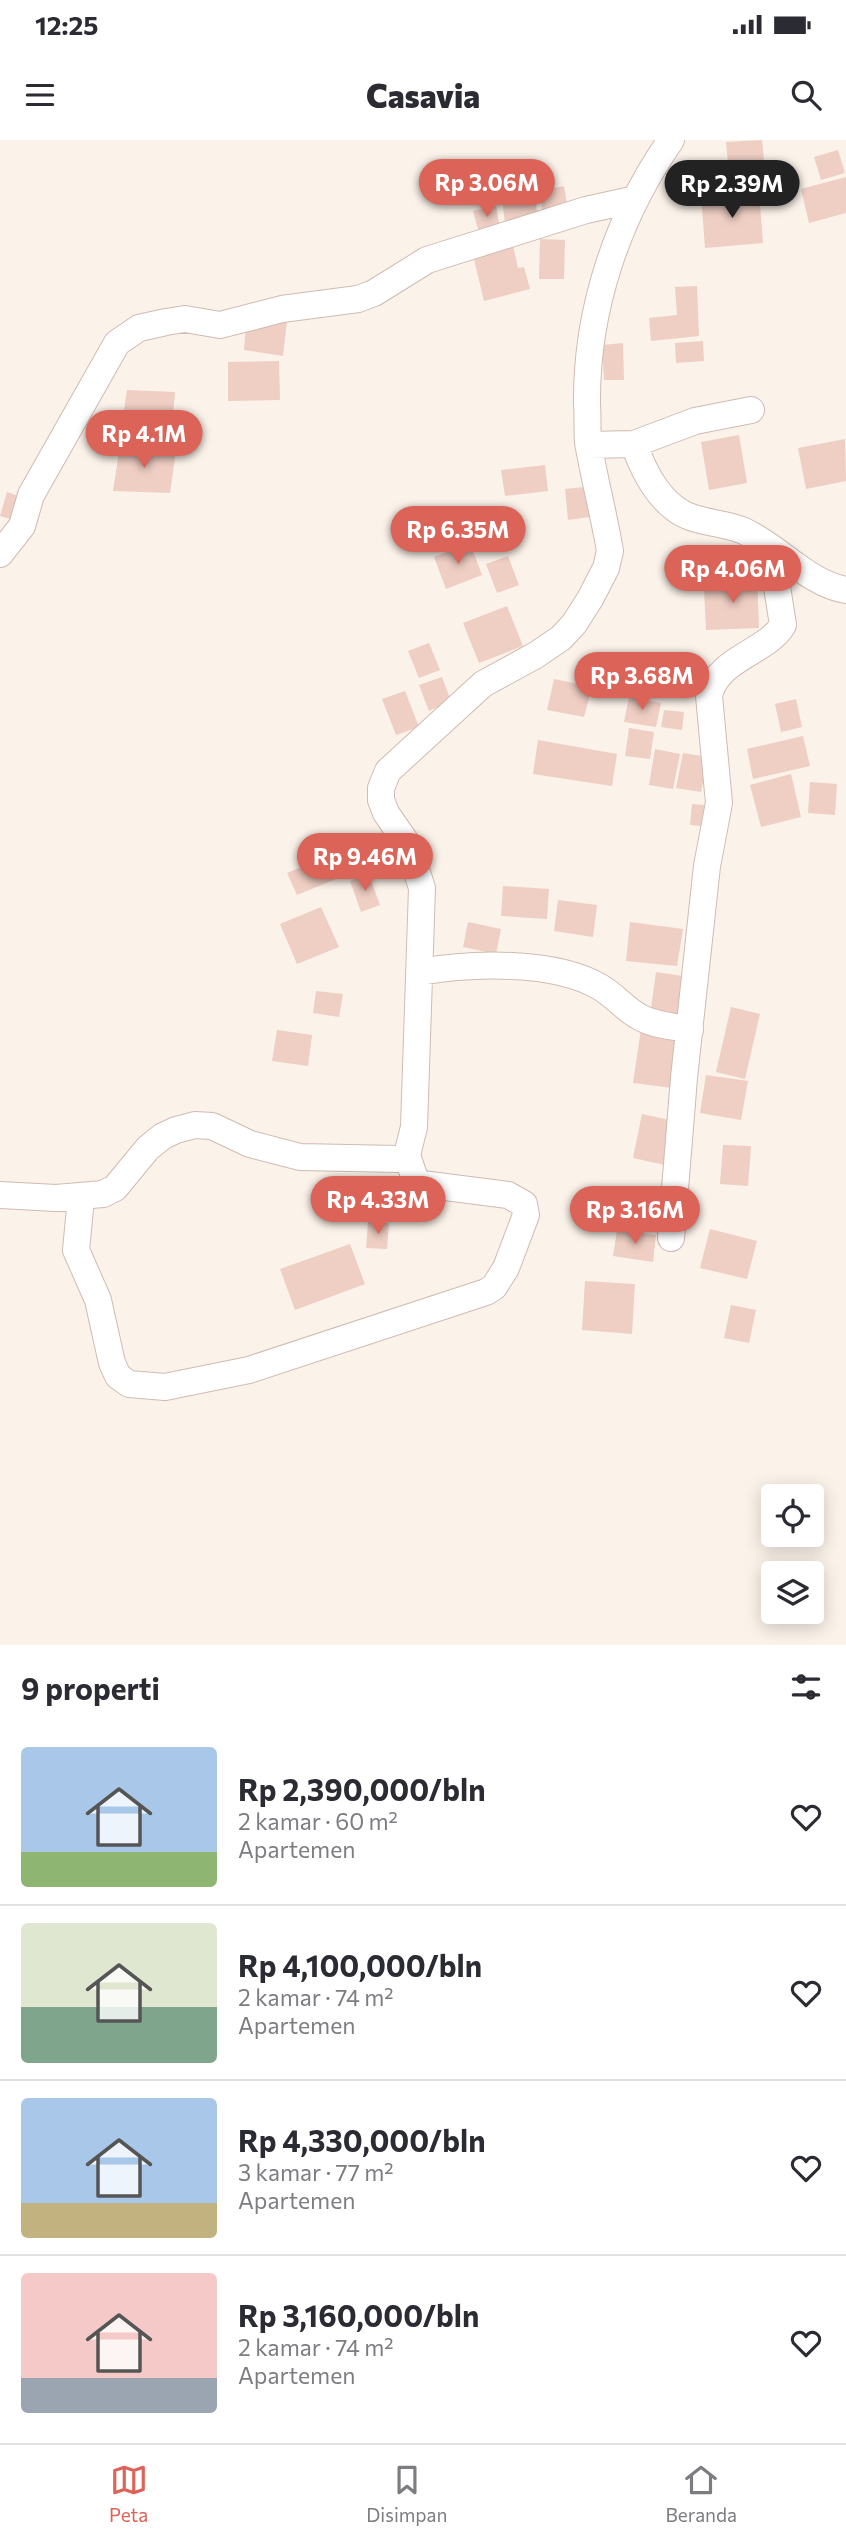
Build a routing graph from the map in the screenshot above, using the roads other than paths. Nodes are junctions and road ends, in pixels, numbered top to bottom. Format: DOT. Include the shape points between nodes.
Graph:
graph roads {
  1 [pos="671,140"];
  2 [pos="636,199"];
  3 [pos="751,410"];
  4 [pos="634,444"];
  5 [pos="590,445"];
  6 [pos="771,549"];
  7 [pos="0,554"];
  8 [pos="846,590"];
  9 [pos="421,972"];
  10 [pos="690,1030"];
  11 [pos="407,1154"];
  12 [pos="0,1195"];
  13 [pos="81,1198"];
  14 [pos="671,1238"];
  1 -- 2 [label="street"];
  2 -- 5 [label="street" via="591,332"];
  2 -- 7 [label="street" via="427,260 358,299 282,309 220,325 185,319 132,332 117,343 31,495 22,526"];
  3 -- 4 [label="street" via="695,421"];
  4 -- 5 [label="street"];
  4 -- 6 [label="street" via="654,487 684,516 743,530"];
  5 -- 9 [label="street" via="610,551 606,568 574,624 536,655 483,684 388,771 383,781 381,800 408,845 422,888"];
  6 -- 8 [label="street"];
  6 -- 10 [label="street" via="783,625 727,668 709,696 719,803 707,866"];
  9 -- 10 [label="street" via="516,965 568,976 598,986 645,1020"];
  9 -- 11 [label="street" via="414,1127"];
  10 -- 14 [label="street"];
  11 -- 13 [label="street" via="398,1159 300,1157 250,1144 212,1126 195,1125 176,1130 148,1148 116,1188"];
  11 -- 13 [label="street" via="415,1179 422,1184 508,1195 524,1204 526,1215 494,1287 249,1370 165,1387 129,1384 118,1376 112,1363 98,1300 76,1250"];
  12 -- 13 [label="street"];
}
